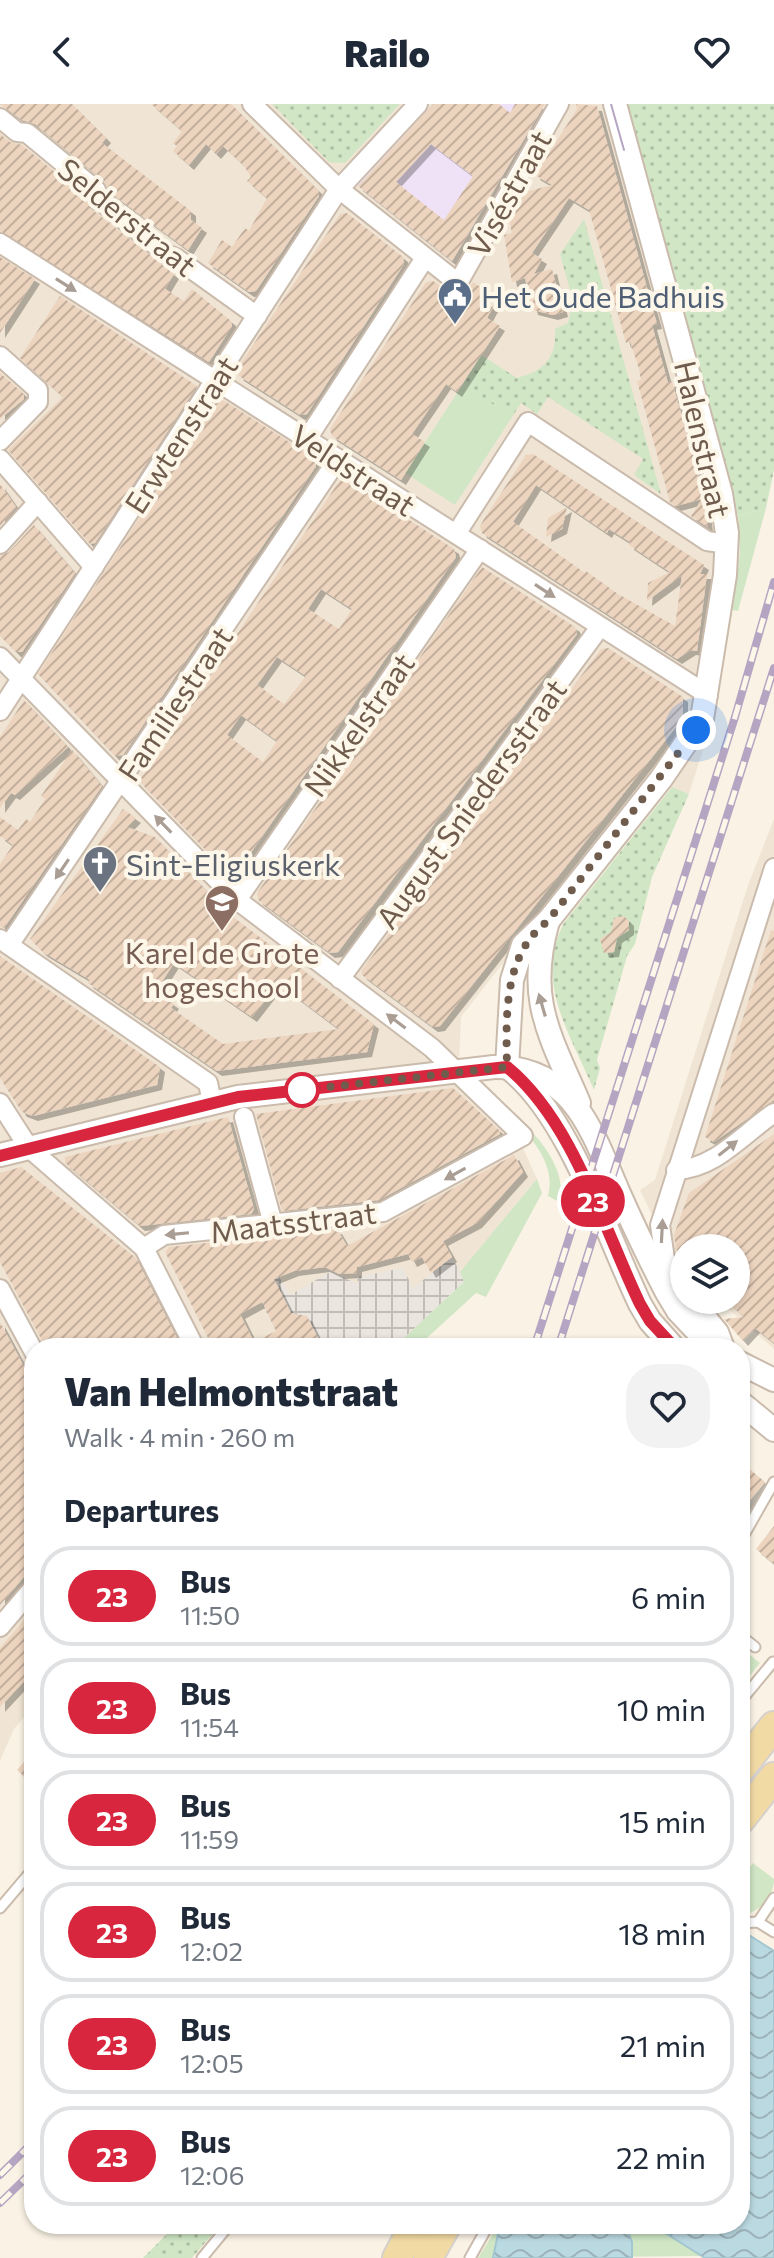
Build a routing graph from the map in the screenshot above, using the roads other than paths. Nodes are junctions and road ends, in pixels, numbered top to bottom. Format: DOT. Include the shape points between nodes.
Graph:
graph roads {
  1 [pos="252,104"];
  2 [pos="418,104"];
  3 [pos="559,104"];
  4 [pos="615,104"];
  5 [pos="0,118"];
  6 [pos="339,189"];
  7 [pos="0,243"];
  8 [pos="425,258"];
  9 [pos="257,316"];
  10 [pos="0,356"];
  11 [pos="215,380"];
  12 [pos="307,439"];
  13 [pos="0,441"];
  14 [pos="0,459"];
  15 [pos="338,459"];
  16 [pos="38,502"];
  17 [pos="456,534"];
  18 [pos="0,544"];
  19 [pos="727,544"];
  20 [pos="480,549"];
  21 [pos="94,567"];
  22 [pos="600,627"];
  23 [pos="0,657"];
  24 [pos="22,678"];
  25 [pos="708,695"];
  26 [pos="0,711"];
  27 [pos="121,781"];
  28 [pos="774,868"];
  29 [pos="237,900"];
  30 [pos="548,921"];
  31 [pos="5,942"];
  32 [pos="340,979"];
  33 [pos="507,1067"];
  34 [pos="456,1071"];
  35 [pos="0,1103"];
  36 [pos="212,1103"];
  37 [pos="774,1113"];
  38 [pos="585,1115"];
  39 [pos="244,1117"];
  40 [pos="29,1148"];
  41 [pos="0,1155"];
  42 [pos="676,1170"];
  43 [pos="273,1224"];
  44 [pos="144,1248"];
  45 [pos="670,1267"];
  46 [pos="0,1289"];
  47 [pos="704,1314"];
  48 [pos="26,1338"];
  49 [pos="190,1338"];
  50 [pos="665,1338"];
  51 [pos="704,1338"];
  52 [pos="721,1338"];
  53 [pos="750,1367"];
  54 [pos="771,1374"];
  55 [pos="750,1410"];
  56 [pos="774,1430"];
  57 [pos="774,1482"];
  58 [pos="750,1524"];
  59 [pos="24,1599"];
  60 [pos="0,1627"];
  61 [pos="750,1643"];
  62 [pos="755,1647"];
  63 [pos="772,1661"];
  64 [pos="750,1689"];
  65 [pos="774,1726"];
  66 [pos="750,1756"];
  67 [pos="774,1777"];
  68 [pos="750,1807"];
  69 [pos="24,1880"];
  70 [pos="774,1898"];
  71 [pos="0,1908"];
  72 [pos="750,1922"];
  73 [pos="758,1922"];
  74 [pos="774,1932"];
  75 [pos="222,2234"];
  76 [pos="410,2234"];
  77 [pos="441,2234"];
  78 [pos="483,2234"];
  79 [pos="202,2258"];
  80 [pos="397,2258"];
  81 [pos="428,2258"];
  82 [pos="470,2258"];
  1 -- 6 [label="street"];
  2 -- 6 [label="street, Erwtenstraat"];
  3 -- 8 [label="street, Viséstraat" via="458,283"];
  4 -- 19 [label="street, Halenstraat" via="718,482"];
  5 -- 9 [label="street, Selderstraat" via="39,143 168,255"];
  6 -- 8 [label="street"];
  6 -- 9 [label="street, Erwtenstraat"];
  7 -- 11 [label="street, Veldstraat, one-way"];
  8 -- 12 [label="street"];
  9 -- 11 [label="street, Erwtenstraat"];
  10 -- 13 [label="street" via="38,390 38,402"];
  11 -- 12 [label="street, Veldstraat"];
  11 -- 21 [label="street, Erwtenstraat"];
  12 -- 15 [label="street, Veldstraat"];
  14 -- 16 [label="street"];
  15 -- 17 [label="street, Veldstraat"];
  15 -- 27 [label="street, Familiestraat"];
  16 -- 18 [label="street"];
  16 -- 21 [label="street"];
  17 -- 19 [label="street" via="528,422 707,541"];
  17 -- 20 [label="street, Veldstraat"];
  19 -- 25 [label="street, Halenstraat"];
  20 -- 22 [label="street, Veldstraat, one-way"];
  20 -- 29 [label="street, Nikkelstraat"];
  21 -- 24 [label="street, Erwtenstraat"];
  22 -- 25 [label="street, Veldstraat"];
  22 -- 32 [label="street, August Sniedersstraat"];
  23 -- 24 [label="street"];
  24 -- 26 [label="street, Erwtenstraat"];
  24 -- 27 [label="street"];
  25 -- 30 [label="street, Halenstraat" via="690,740"];
  29 -- 27 [label="street, one-way"];
  27 -- 31 [label="street, Familiestraat, one-way"];
  28 -- 42 [label="street"];
  29 -- 32 [label="street"];
  30 -- 33 [label="street, Halenstraat" via="529,937 515,966"];
  38 -- 30 [label="street, Halenstraat, one-way" via="539,998 539,957"];
  31 -- 36 [label="street" via="208,1083"];
  34 -- 32 [label="street, one-way"];
  33 -- 34 [label="street"];
  33 -- 38 [label="street" via="544,1078"];
  33 -- 50 [label="street" via="553,1117 640,1304"];
  34 -- 36 [label="street"];
  34 -- 43 [label="street, Maatsstraat, one-way" via="523,1136 383,1212"];
  35 -- 40 [label="street"];
  36 -- 40 [label="street"];
  42 -- 37 [label="street, one-way" via="695,1170"];
  38 -- 51 [label="street, Halenstraat" via="666,1291"];
  39 -- 43 [label="street"];
  40 -- 41 [label="street"];
  40 -- 44 [label="street"];
  45 -- 42 [label="street, one-way" via="660,1236"];
  43 -- 44 [label="street, Maatsstraat, one-way" via="164,1235"];
  44 -- 49 [label="street"];
  46 -- 48 [label="street"];
  47 -- 52 [label="street"];
  53 -- 54 [label="street"];
  55 -- 56 [label="street"];
  57 -- 58 [label="lane"];
  59 -- 60 [label="street"];
  61 -- 62 [label="lane"];
  63 -- 64 [label="lane"];
  65 -- 66 [label="main road"];
  67 -- 68 [label="main road"];
  69 -- 71 [label="lane"];
  70 -- 73 [label="lane"];
  72 -- 73 [label="lane"];
  73 -- 74 [label="lane"];
  75 -- 79 [label="lane"];
  76 -- 80 [label="main road"];
  77 -- 81 [label="main road"];
  78 -- 82 [label="lane"];
}
